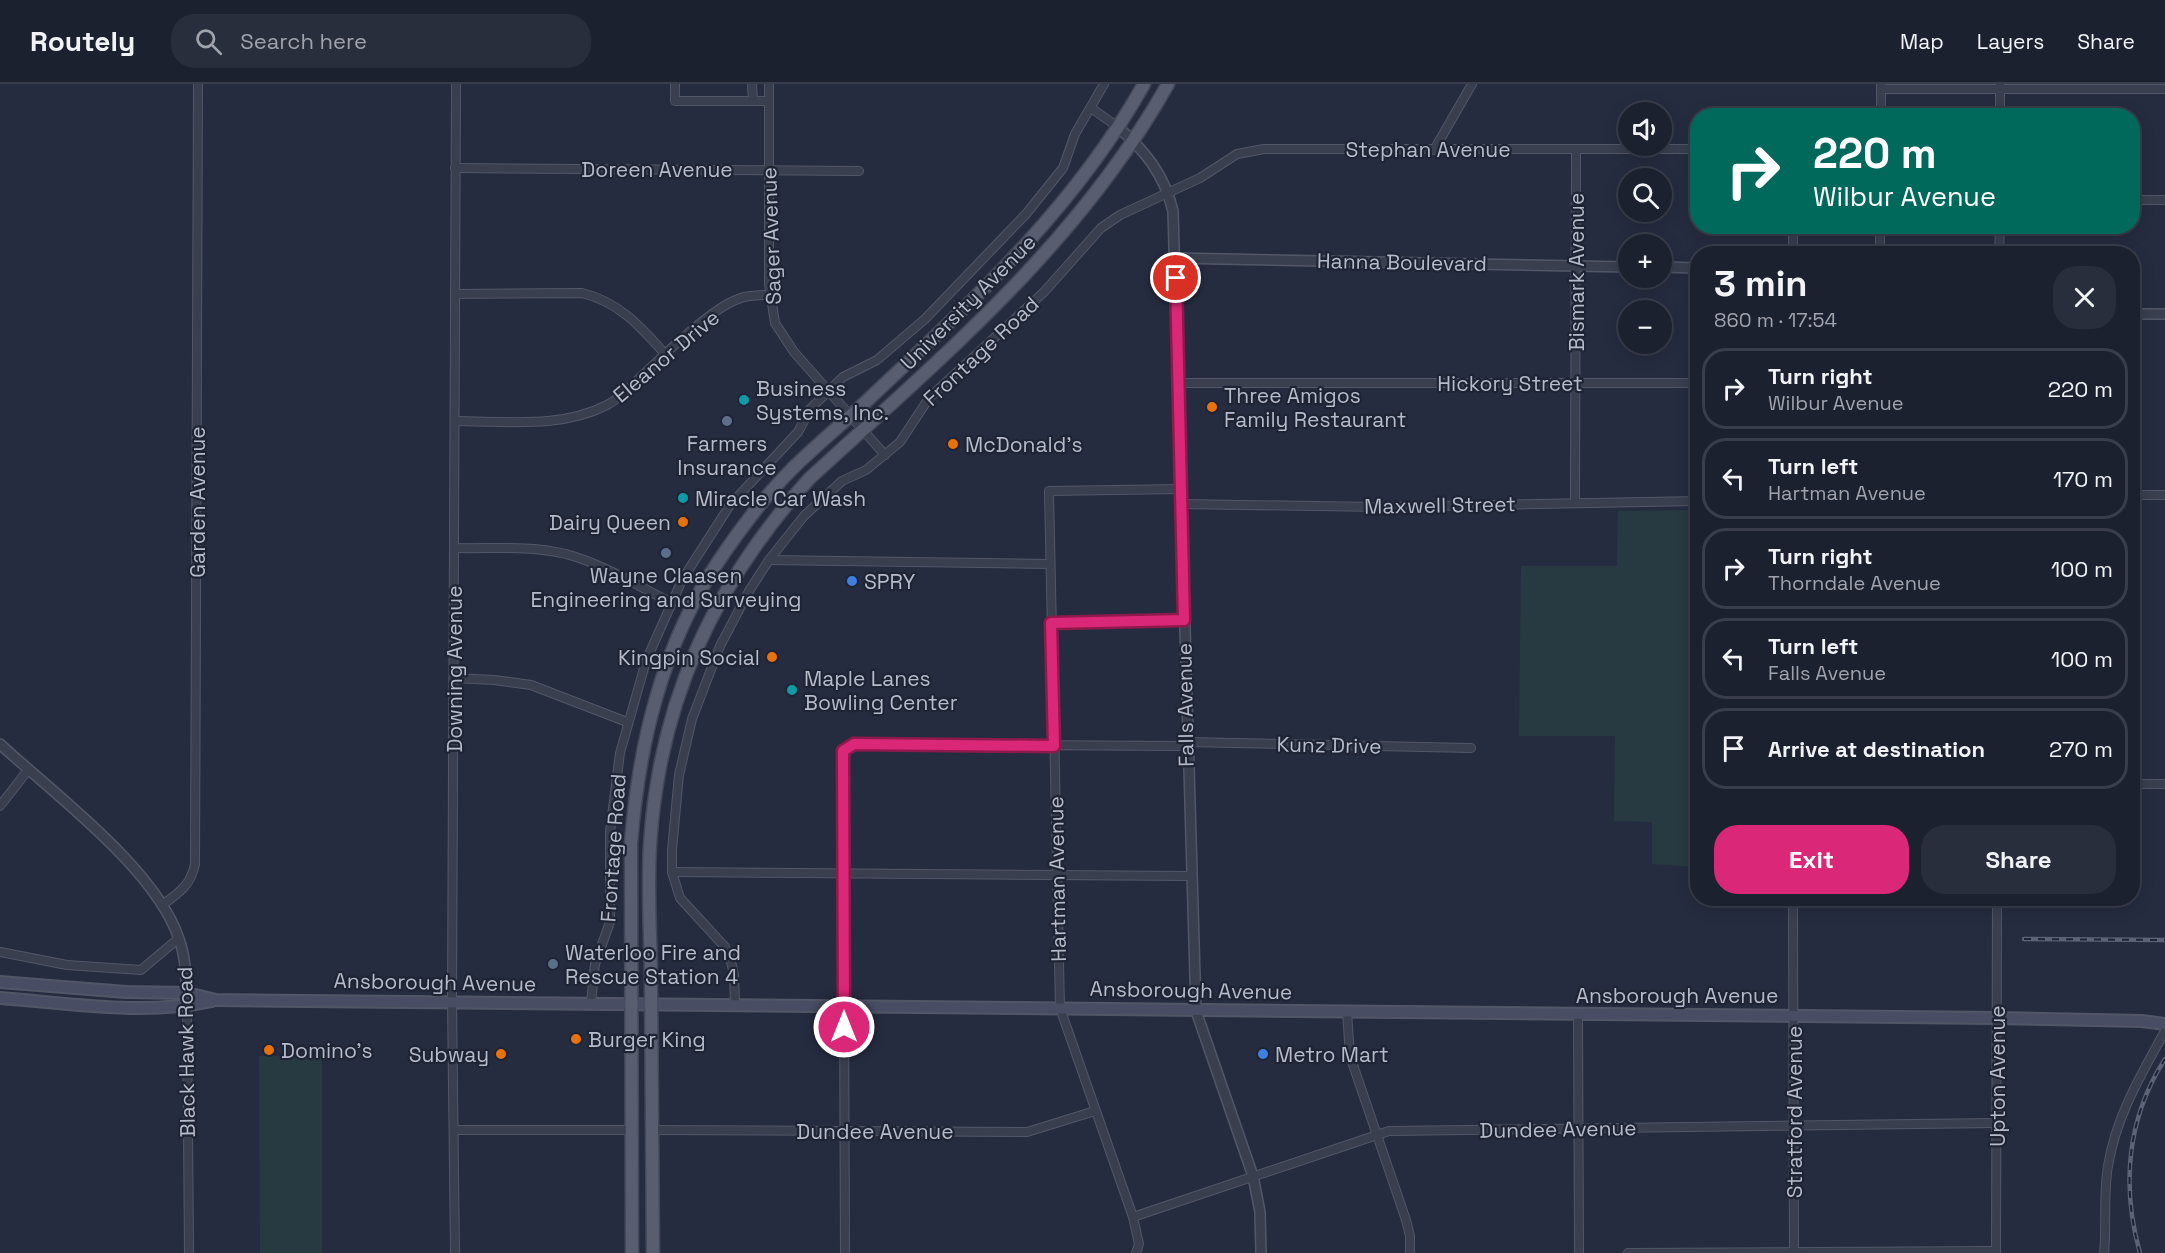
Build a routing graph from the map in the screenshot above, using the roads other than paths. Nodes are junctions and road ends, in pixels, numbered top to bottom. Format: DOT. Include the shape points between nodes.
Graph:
graph roads {
  1 [pos="198,84"];
  2 [pos="456,84"];
  3 [pos="675,84"];
  4 [pos="752,84"];
  5 [pos="769,84"];
  6 [pos="1104,84"];
  7 [pos="1144,84"];
  8 [pos="1168,84"];
  9 [pos="1472,84"];
  10 [pos="2000,86"];
  11 [pos="1881,87"];
  12 [pos="2165,89"];
  13 [pos="769,100"];
  14 [pos="753,101"];
  15 [pos="1090,108"];
  16 [pos="1881,108"];
  17 [pos="2000,108"];
  18 [pos="1118,127"];
  19 [pos="1133,140"];
  20 [pos="1576,149"];
  21 [pos="1690,149"];
  22 [pos="1434,150"];
  23 [pos="455,168"];
  24 [pos="769,170"];
  25 [pos="859,171"];
  26 [pos="1169,194"];
  27 [pos="2140,200"];
  28 [pos="2165,200"];
  29 [pos="1175,258"];
  30 [pos="1576,266"];
  31 [pos="1618,267"];
  32 [pos="1672,267"];
  33 [pos="1690,268"];
  34 [pos="455,294"];
  35 [pos="769,295"];
  36 [pos="2140,314"];
  37 [pos="2165,314"];
  38 [pos="665,354"];
  39 [pos="1178,383"];
  40 [pos="1575,383"];
  41 [pos="1690,383"];
  42 [pos="828,390"];
  43 [pos="850,417"];
  44 [pos="454,421"];
  45 [pos="862,430"];
  46 [pos="885,455"];
  47 [pos="1181,489"];
  48 [pos="2140,495"];
  49 [pos="2165,495"];
  50 [pos="1690,501"];
  51 [pos="1575,503"];
  52 [pos="1181,504"];
  53 [pos="454,548"];
  54 [pos="769,560"];
  55 [pos="1050,564"];
  56 [pos="672,603"];
  57 [pos="1184,620"];
  58 [pos="1051,623"];
  59 [pos="453,678"];
  60 [pos="627,722"];
  61 [pos="0,744"];
  62 [pos="1186,744"];
  63 [pos="1054,746"];
  64 [pos="1471,748"];
  65 [pos="28,770"];
  66 [pos="2140,784"];
  67 [pos="2165,784"];
  68 [pos="0,806"];
  69 [pos="672,872"];
  70 [pos="843,873"];
  71 [pos="1057,875"];
  72 [pos="1190,876"];
  73 [pos="162,905"];
  74 [pos="1793,906"];
  75 [pos="1997,906"];
  76 [pos="179,938"];
  77 [pos="0,952"];
  78 [pos="0,982"];
  79 [pos="187,993"];
  80 [pos="0,998"];
  81 [pos="216,1000"];
  82 [pos="452,1001"];
  83 [pos="591,1003"];
  84 [pos="631,1004"];
  85 [pos="651,1004"];
  86 [pos="735,1005"];
  87 [pos="187,1006"];
  88 [pos="844,1006"];
  89 [pos="1060,1008"];
  90 [pos="1196,1011"];
  91 [pos="1347,1011"];
  92 [pos="1578,1015"];
  93 [pos="1793,1016"];
  94 [pos="1997,1018"];
  95 [pos="2165,1024"];
  96 [pos="2165,1031"];
  97 [pos="1095,1111"];
  98 [pos="1996,1123"];
  99 [pos="1794,1126"];
  100 [pos="1578,1128"];
  101 [pos="454,1130"];
  102 [pos="632,1130"];
  103 [pos="652,1130"];
  104 [pos="844,1131"];
  105 [pos="1375,1134"];
  106 [pos="1253,1176"];
  107 [pos="1133,1217"];
  108 [pos="1996,1252"];
  109 [pos="189,1253"];
  110 [pos="455,1253"];
  111 [pos="632,1253"];
  112 [pos="652,1253"];
  113 [pos="845,1253"];
  114 [pos="1136,1253"];
  115 [pos="1261,1253"];
  116 [pos="1410,1253"];
  117 [pos="1579,1253"];
  118 [pos="1628,1253"];
  119 [pos="1794,1253"];
  120 [pos="2104,1253"];
  1 -- 73 [label="street, Garden Avenue" via="195,864 185,888"];
  2 -- 23 [label="street, Downing Avenue"];
  3 -- 14 [label="street" via="675,101"];
  4 -- 14 [label="street"];
  5 -- 13 [label="street, Sager Avenue"];
  6 -- 15 [label="street, Frontage Road"];
  7 -- 18 [label="main road, University Avenue"];
  8 -- 19 [label="main road, University Avenue"];
  9 -- 22 [label="street"];
  10 -- 11 [label="street"];
  10 -- 12 [label="street"];
  10 -- 17 [label="street"];
  11 -- 16 [label="street"];
  13 -- 14 [label="street"];
  13 -- 24 [label="street, Sager Avenue"];
  15 -- 18 [label="street, Falls Avenue"];
  15 -- 42 [label="street, Frontage Road" via="1075,134 1063,168 997,247 889,351"];
  18 -- 19 [label="street, Falls Avenue"];
  18 -- 43 [label="main road, University Avenue" via="1017,256"];
  19 -- 26 [label="street, Falls Avenue" via="1156,166"];
  19 -- 45 [label="main road, University Avenue" via="1088,203 1032,270 977,326"];
  20 -- 21 [label="street, Stephan Avenue"];
  20 -- 22 [label="street, Stephan Avenue"];
  20 -- 30 [label="street, Bismark Avenue"];
  22 -- 26 [label="street, Stephan Avenue" via="1250,151"];
  23 -- 24 [label="street, Doreen Avenue"];
  23 -- 34 [label="street, Downing Avenue"];
  24 -- 25 [label="street, Doreen Avenue"];
  24 -- 35 [label="street, Sager Avenue"];
  26 -- 29 [label="street, Falls Avenue"];
  26 -- 46 [label="street, Frontage Road" via="1120,215 1101,228 1044,292 929,398 907,432"];
  27 -- 28 [label="street"];
  29 -- 30 [label="street, Hanna Boulevard"];
  29 -- 39 [label="street, Falls Avenue"];
  30 -- 31 [label="street, Hanna Boulevard"];
  30 -- 40 [label="street, Bismark Avenue"];
  32 -- 33 [label="street"];
  34 -- 38 [label="street" via="582,293 600,297 634,320"];
  34 -- 44 [label="street, Downing Avenue"];
  35 -- 38 [label="street, Eleanor Drive" via="730,302"];
  35 -- 42 [label="street, Sager Avenue" via="781,335"];
  36 -- 37 [label="street"];
  38 -- 44 [label="street, Eleanor Drive" via="609,404 579,416 547,422"];
  39 -- 40 [label="street, Hickory Street"];
  39 -- 47 [label="street, Falls Avenue"];
  40 -- 41 [label="street, Hickory Street"];
  40 -- 51 [label="street, Bismark Avenue"];
  42 -- 43 [label="street, Sager Avenue"];
  42 -- 56 [label="street, Frontage Road" via="811,408 798,432 730,505"];
  43 -- 45 [label="street, Sager Avenue"];
  43 -- 84 [label="main road, University Avenue" via="793,468 752,515 700,593 670,657 649,719 635,798 631,843"];
  44 -- 53 [label="street, Downing Avenue"];
  45 -- 46 [label="street, Sager Avenue"];
  45 -- 85 [label="main road, University Avenue" via="809,479 752,549 721,597 691,659 667,732 655,791 650,848"];
  46 -- 54 [label="street, Frontage Road" via="832,489 804,516"];
  47 -- 52 [label="street, Falls Avenue"];
  47 -- 55 [label="street, Hartman Avenue" via="1049,491"];
  48 -- 49 [label="street"];
  50 -- 51 [label="street, Maxwell Street"];
  51 -- 52 [label="street, Maxwell Street" via="1377,507"];
  52 -- 57 [label="street, Falls Avenue"];
  53 -- 56 [label="street" via="532,549 566,555 598,566"];
  53 -- 59 [label="street, Downing Avenue"];
  54 -- 55 [label="street"];
  54 -- 69 [label="street, Frontage Road" via="734,617 708,671 693,717 675,803"];
  55 -- 58 [label="street, Hartman Avenue"];
  56 -- 60 [label="street, Frontage Road" via="646,661"];
  57 -- 58 [label="street"];
  57 -- 62 [label="street, Falls Avenue"];
  58 -- 63 [label="street, Hartman Avenue"];
  59 -- 60 [label="street" via="531,686"];
  59 -- 82 [label="street, Downing Avenue"];
  60 -- 83 [label="street, Frontage Road" via="610,832 610,922 595,964"];
  61 -- 65 [label="street, Black Hawk Road"];
  62 -- 63 [label="street, Kunz Drive"];
  62 -- 64 [label="street, Kunz Drive"];
  62 -- 72 [label="street, Falls Avenue"];
  63 -- 70 [label="street, Kunz Drive" via="854,744 843,751"];
  63 -- 71 [label="street, Hartman Avenue"];
  65 -- 68 [label="street"];
  65 -- 73 [label="street, Black Hawk Road" via="114,848"];
  66 -- 67 [label="street"];
  69 -- 70 [label="street"];
  69 -- 86 [label="street, Frontage Road" via="680,898 730,957"];
  70 -- 71 [label="street"];
  70 -- 88 [label="street"];
  71 -- 72 [label="street"];
  71 -- 89 [label="street, Hartman Avenue"];
  72 -- 90 [label="street, Falls Avenue"];
  73 -- 76 [label="street, Black Hawk Road"];
  74 -- 93 [label="street, Stratford Avenue"];
  75 -- 94 [label="street, Upton Avenue"];
  76 -- 77 [label="street" via="141,970 68,965"];
  76 -- 79 [label="street, Black Hawk Road"];
  78 -- 79 [label="main road, Ansborough Avenue"];
  79 -- 81 [label="main road, Ansborough Avenue"];
  79 -- 87 [label="street, Black Hawk Road"];
  80 -- 87 [label="main road, Ansborough Avenue"];
  81 -- 82 [label="main road, Ansborough Avenue"];
  81 -- 87 [label="main road, Ansborough Avenue"];
  82 -- 83 [label="main road, Ansborough Avenue"];
  82 -- 101 [label="street, Downing Avenue"];
  83 -- 84 [label="main road, Ansborough Avenue"];
  84 -- 85 [label="main road, Ansborough Avenue"];
  84 -- 102 [label="main road, University Avenue"];
  85 -- 86 [label="main road, Ansborough Avenue"];
  85 -- 103 [label="main road, University Avenue"];
  86 -- 88 [label="main road, Ansborough Avenue"];
  87 -- 109 [label="street, Black Hawk Road"];
  88 -- 89 [label="main road, Ansborough Avenue"];
  88 -- 104 [label="street"];
  89 -- 90 [label="main road, Ansborough Avenue"];
  89 -- 97 [label="street, Hartman Avenue"];
  90 -- 91 [label="main road, Ansborough Avenue"];
  90 -- 106 [label="street, Falls Avenue"];
  91 -- 92 [label="main road, Ansborough Avenue"];
  91 -- 105 [label="street" via="1350,1056"];
  92 -- 93 [label="main road, Ansborough Avenue"];
  92 -- 100 [label="street"];
  93 -- 94 [label="main road, Ansborough Avenue"];
  93 -- 99 [label="street, Stratford Avenue"];
  94 -- 95 [label="main road, Ansborough Avenue" via="2142,1020"];
  94 -- 98 [label="street, Upton Avenue"];
  96 -- 120 [label="street" via="2128,1100 2112,1144"];
  97 -- 104 [label="street, Dundee Avenue" via="1027,1132"];
  97 -- 107 [label="street, Hartman Avenue"];
  98 -- 99 [label="street, Dundee Avenue"];
  98 -- 108 [label="street, Upton Avenue"];
  99 -- 100 [label="street, Dundee Avenue"];
  99 -- 119 [label="street, Stratford Avenue"];
  100 -- 105 [label="street, Dundee Avenue"];
  100 -- 117 [label="street"];
  101 -- 102 [label="street"];
  101 -- 110 [label="street, Downing Avenue"];
  102 -- 111 [label="main road, University Avenue"];
  103 -- 104 [label="street, Dundee Avenue"];
  103 -- 112 [label="main road, University Avenue"];
  104 -- 113 [label="street"];
  105 -- 106 [label="street, Dundee Avenue"];
  105 -- 116 [label="street" via="1406,1220"];
  106 -- 107 [label="street, Dundee Avenue"];
  106 -- 115 [label="street, Falls Avenue" via="1260,1212"];
  107 -- 114 [label="street, Hartman Avenue" via="1139,1244"];
  108 -- 119 [label="street"];
  118 -- 119 [label="street"];
}
